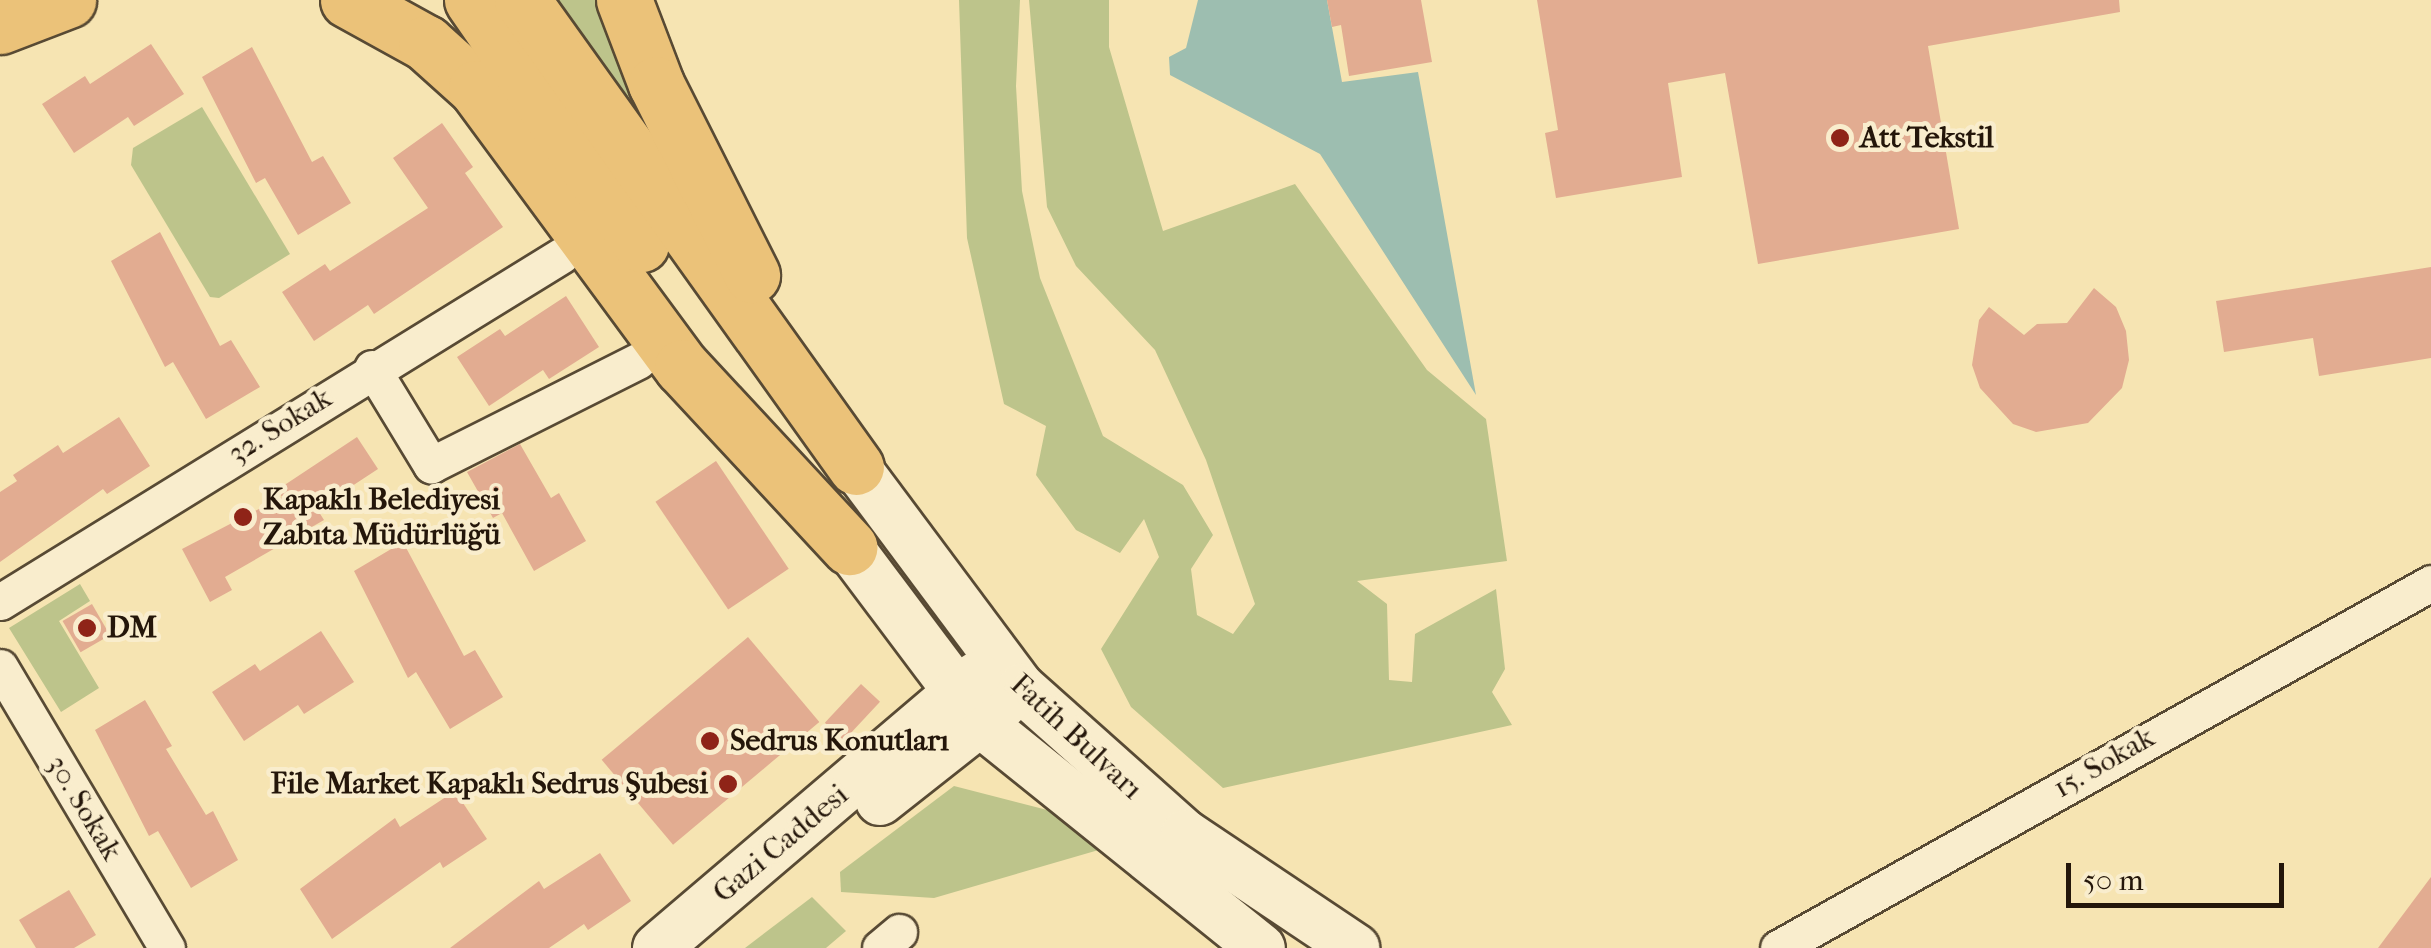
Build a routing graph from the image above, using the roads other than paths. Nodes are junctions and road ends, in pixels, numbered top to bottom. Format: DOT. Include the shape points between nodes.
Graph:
graph roads {
  1 [pos="10,0"];
  2 [pos="68,0"];
  3 [pos="348,0"];
  4 [pos="472,0"];
  5 [pos="522,0"];
  6 [pos="624,0"];
  7 [pos="0,7"];
  8 [pos="0,26"];
  9 [pos="595,140"];
  10 [pos="562,255"];
  11 [pos="638,361"];
  12 [pos="372,368"];
  13 [pos="856,467"];
  14 [pos="849,547"];
  15 [pos="2431,583"];
  16 [pos="0,602"];
  17 [pos="0,667"];
  18 [pos="1007,674"];
  19 [pos="969,710"];
  20 [pos="1054,786"];
  21 [pos="887,795"];
  22 [pos="167,948"];
  23 [pos="656,948"];
  24 [pos="705,948"];
  25 [pos="1261,948"];
  26 [pos="1354,948"];
  27 [pos="1778,948"];
  1 -- 7 [label="highway"];
  2 -- 8 [label="highway"];
  3 -- 14 [label="highway" via="426,44 462,73 590,234 682,367"];
  4 -- 9 [label="highway"];
  5 -- 9 [label="highway"];
  6 -- 13 [label="highway" via="656,84"];
  9 -- 13 [label="highway"];
  9 -- 14 [label="highway"];
  10 -- 12 [label="street, 32. Sokak"];
  11 -- 12 [label="street" via="431,466"];
  12 -- 16 [label="street, 32. Sokak"];
  13 -- 18 [label="main road, Fatih Bulvarı"];
  14 -- 19 [label="main road, Fatih Bulvarı"];
  15 -- 27 [label="street, 15. Sokak"];
  17 -- 22 [label="street, 30. Sokak"];
  18 -- 19 [label="main road"];
  18 -- 26 [label="main road, Fatih Bulvarı" via="1170,822"];
  19 -- 20 [label="main road, Fatih Bulvarı"];
  19 -- 21 [label="main road"];
  19 -- 23 [label="main road, Gazi Caddesi"];
  20 -- 21 [label="main road" via="1004,764 966,762"];
  20 -- 25 [label="main road, Fatih Bulvarı"];
  21 -- 24 [label="main road"];
}
